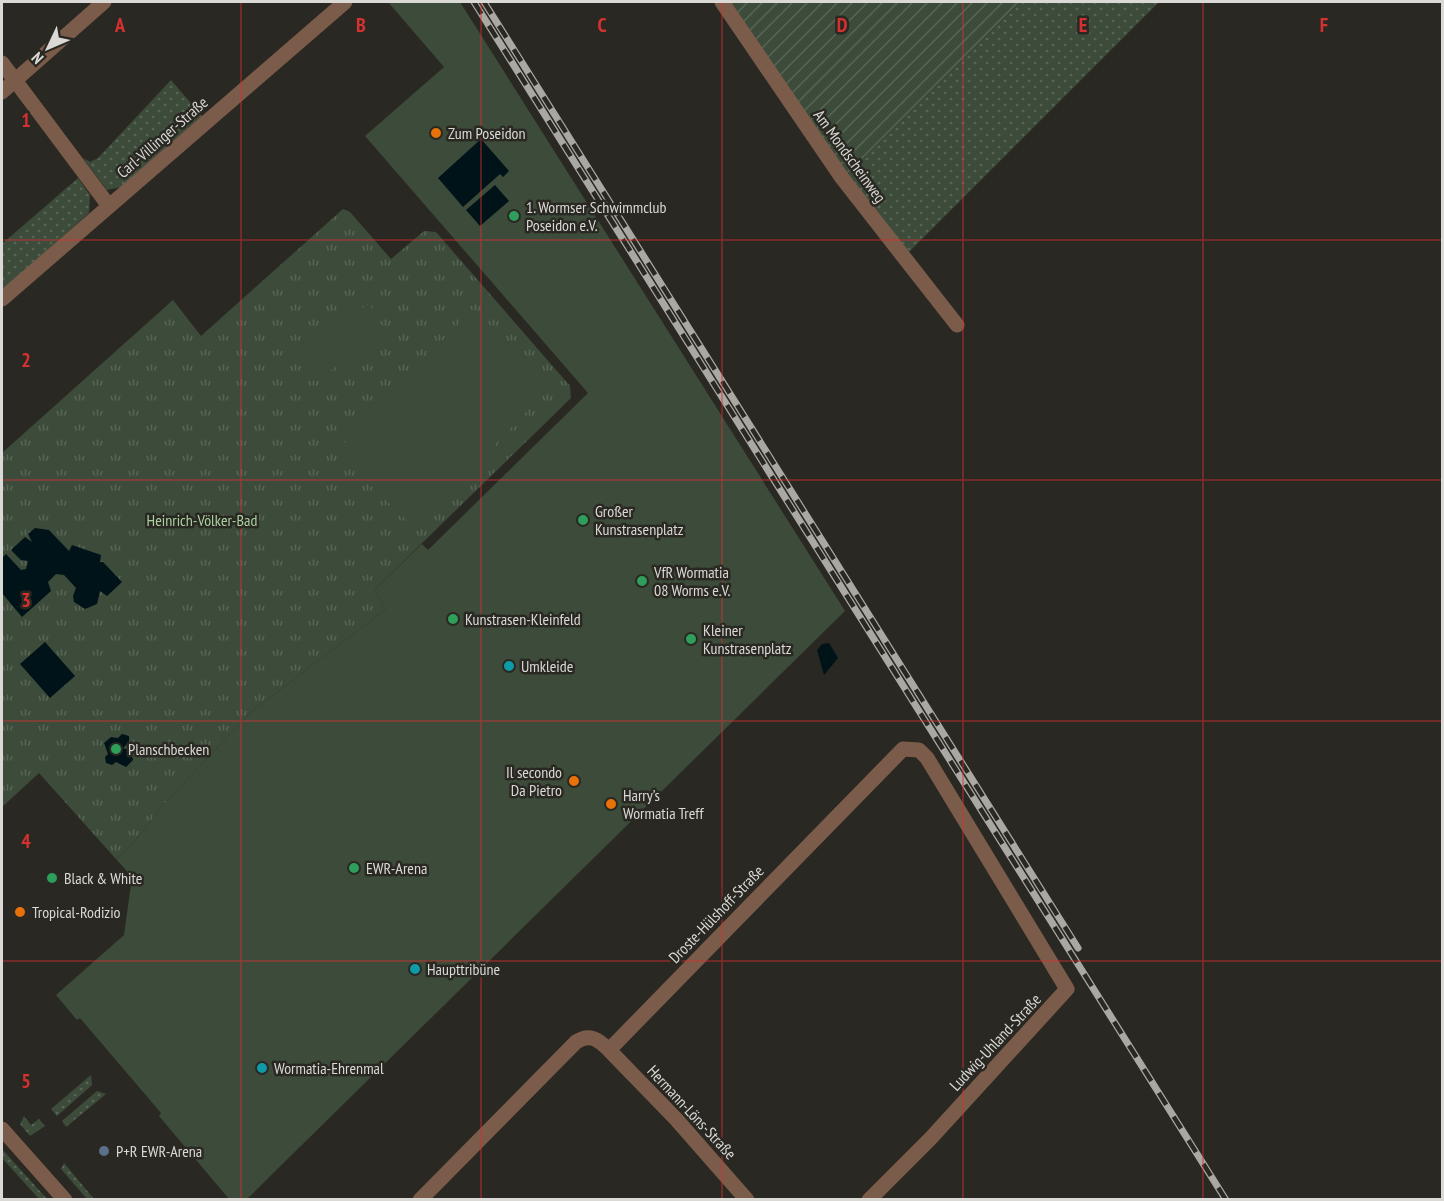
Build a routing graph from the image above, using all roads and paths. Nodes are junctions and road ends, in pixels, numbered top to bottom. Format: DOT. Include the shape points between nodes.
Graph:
graph roads {
  1 [pos="104,2"];
  2 [pos="345,2"];
  3 [pos="722,2"];
  4 [pos="2,63"];
  5 [pos="14,81"];
  6 [pos="2,92"];
  7 [pos="109,206"];
  8 [pos="2,299"];
  9 [pos="957,325"];
  10 [pos="1007,892"];
  11 [pos="609,1050"];
  12 [pos="2,1129"];
  13 [pos="65,1200"];
  14 [pos="420,1200"];
  15 [pos="747,1200"];
  16 [pos="869,1200"];
  1 -- 5 [label="street"];
  2 -- 7 [label="street, Carl-Villinger-Straße"];
  3 -- 9 [label="street, Am Mondscheinweg" via="836,170"];
  4 -- 5 [label="street"];
  5 -- 6 [label="street"];
  5 -- 7 [label="street"];
  7 -- 8 [label="street, Carl-Villinger-Straße"];
  10 -- 11 [label="street, Droste-Hülshoff-Straße" via="927,758 919,750 903,749"];
  10 -- 16 [label="street, Ludwig-Uhland-Straße" via="1068,989"];
  11 -- 14 [label="street" via="594,1038 576,1042"];
  11 -- 15 [label="street, Hermann-Löns-Straße"];
  12 -- 13 [label="street"];
}
